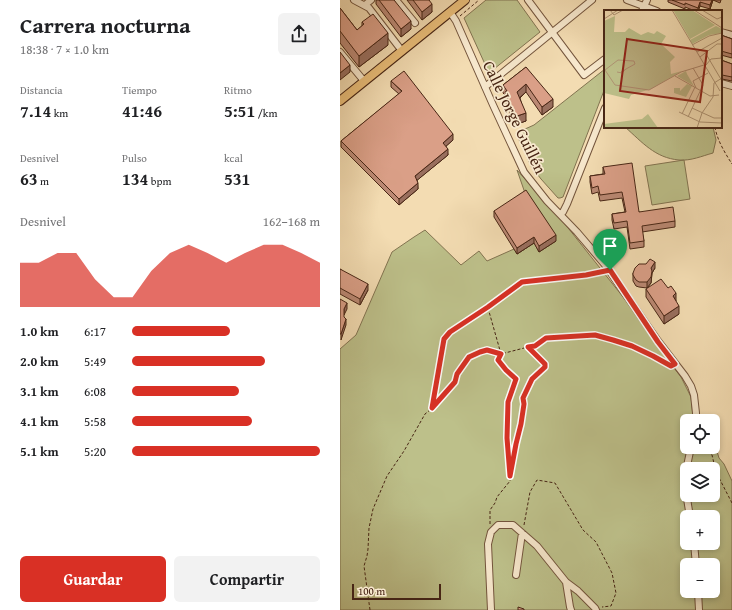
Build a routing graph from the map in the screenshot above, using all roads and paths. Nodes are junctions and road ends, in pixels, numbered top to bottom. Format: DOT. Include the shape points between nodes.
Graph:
graph roads {
  1 [pos="354,0"];
  2 [pos="371,0"];
  3 [pos="396,0"];
  4 [pos="465,0"];
  5 [pos="479,0"];
  6 [pos="528,0"];
  7 [pos="592,0"];
  8 [pos="628,0"];
  9 [pos="647,0"];
  10 [pos="365,5"];
  11 [pos="643,9"];
  12 [pos="450,12"];
  13 [pos="457,17"];
  14 [pos="415,23"];
  15 [pos="722,32"];
  16 [pos="552,33"];
  17 [pos="732,35"];
  18 [pos="402,51"];
  19 [pos="340,52"];
  20 [pos="604,60"];
  21 [pos="364,82"];
  22 [pos="722,82"];
  23 [pos="732,86"];
  24 [pos="485,87"];
  25 [pos="340,101"];
  26 [pos="604,111"];
  27 [pos="715,128"];
  28 [pos="732,164"];
  29 [pos="560,214"];
  30 [pos="610,270"];
  31 [pos="488,307"];
  32 [pos="528,347"];
  33 [pos="501,354"];
  34 [pos="675,364"];
  35 [pos="432,408"];
  36 [pos="696,414"];
  37 [pos="690,454"];
  38 [pos="711,454"];
  39 [pos="510,476"];
  40 [pos="732,503"];
  41 [pos="689,510"];
  42 [pos="491,532"];
  43 [pos="522,533"];
  44 [pos="516,575"];
  45 [pos="566,582"];
  46 [pos="698,598"];
  47 [pos="596,609"];
  48 [pos="370,610"];
  49 [pos="492,610"];
  50 [pos="571,610"];
  51 [pos="699,610"];
  1 -- 10 [label="street"];
  2 -- 10 [label="street"];
  3 -- 14 [label="street"];
  4 -- 12 [label="main road"];
  5 -- 13 [label="path"];
  6 -- 16 [label="street"];
  7 -- 16 [label="street"];
  8 -- 11 [label="street"];
  9 -- 11 [label="street"];
  10 -- 18 [label="street"];
  12 -- 18 [label="main road"];
  12 -- 24 [label="street, Calle Jorge Guillén"];
  15 -- 17 [label="street"];
  16 -- 20 [label="street" via="584,75"];
  16 -- 24 [label="street"];
  18 -- 21 [label="main road"];
  19 -- 21 [label="street"];
  21 -- 25 [label="main road"];
  22 -- 23 [label="street"];
  24 -- 29 [label="street, Calle Jorge Guillén" via="524,172"];
  26 -- 29 [label="street" via="567,204"];
  27 -- 28 [label="path"];
  29 -- 30 [label="street, Calle Jorge Guillén"];
  30 -- 31 [label="path" via="522,282"];
  30 -- 34 [label="street, Calle Jorge Guillén"];
  31 -- 33 [label="path"];
  31 -- 35 [label="path" via="450,332 444,339"];
  32 -- 33 [label="path"];
  32 -- 34 [label="path" via="535,346 546,338 595,335 632,346 671,366"];
  32 -- 39 [label="path" via="545,367 532,379 523,398 521,424"];
  33 -- 35 [label="path" via="487,350 469,357 457,374 455,382"];
  33 -- 39 [label="path" via="498,360 516,379 508,402"];
  34 -- 36 [label="street, Calle Jorge Guillén" via="691,386"];
  35 -- 48 [label="path" via="424,414 387,476 372,513 364,566"];
  37 -- 41 [label="street" via="684,480"];
  38 -- 40 [label="path" via="716,472"];
  39 -- 42 [label="path" via="510,481 490,510"];
  42 -- 43 [label="street" via="498,525 513,524"];
  42 -- 49 [label="street" via="488,544"];
  43 -- 44 [label="street"];
  43 -- 45 [label="street" via="537,546"];
  43 -- 47 [label="path" via="530,492 537,480 555,483 583,530 596,542 612,573 616,593 611,606"];
  45 -- 47 [label="street"];
  45 -- 50 [label="street"];
  46 -- 51 [label="street"];
}
